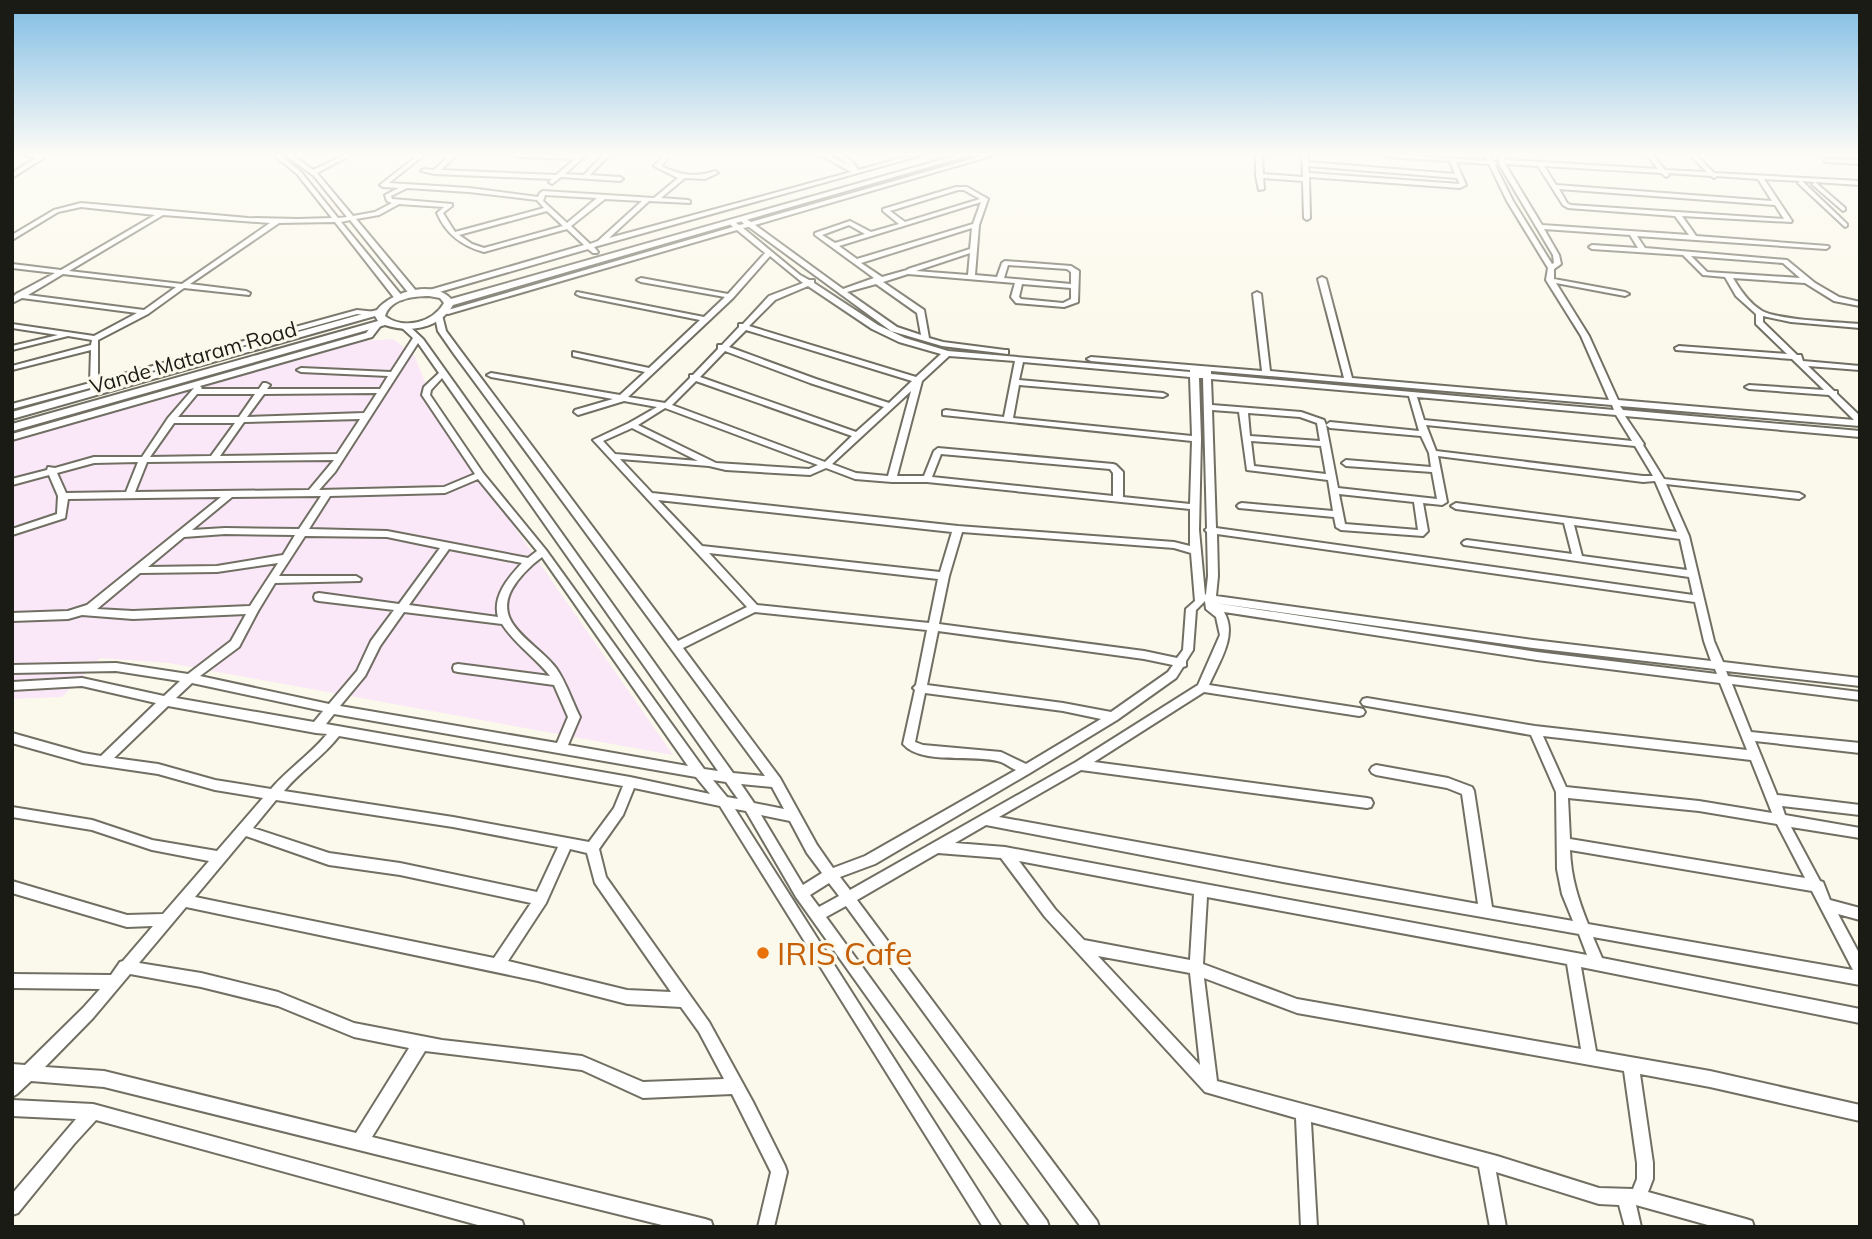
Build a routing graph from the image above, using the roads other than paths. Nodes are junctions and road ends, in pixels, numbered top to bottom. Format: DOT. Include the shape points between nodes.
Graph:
graph roads {
  1 [pos="53,213"];
  2 [pos="162,213"];
  3 [pos="332,213"];
  4 [pos="348,213"];
  5 [pos="375,213"];
  6 [pos="440,213"];
  7 [pos="533,213"];
  8 [pos="551,213"];
  9 [pos="583,213"];
  10 [pos="636,213"];
  11 [pos="714,213"];
  12 [pos="724,213"];
  13 [pos="773,213"];
  14 [pos="777,213"];
  15 [pos="889,213"];
  16 [pos="942,213"];
  17 [pos="980,213"];
  18 [pos="1307,213"];
  19 [pos="1518,213"];
  20 [pos="1533,213"];
  21 [pos="1668,213"];
  22 [pos="1784,213"];
  23 [pos="1832,213"];
  24 [pos="1677,214"];
  25 [pos="353,218"];
  26 [pos="1307,218"];
  27 [pos="277,221"];
  28 [pos="339,222"];
  29 [pos="739,223"];
  30 [pos="905,225"];
  31 [pos="1845,225"];
  32 [pos="976,226"];
  33 [pos="566,227"];
  34 [pos="1541,227"];
  35 [pos="1631,232"];
  36 [pos="454,234"];
  37 [pos="872,235"];
  38 [pos="1693,236"];
  39 [pos="12,238"];
  40 [pos="1775,242"];
  41 [pos="834,246"];
  42 [pos="595,247"];
  43 [pos="1592,247"];
  44 [pos="1826,247"];
  45 [pos="974,250"];
  46 [pos="1643,250"];
  47 [pos="1684,252"];
  48 [pos="769,253"];
  49 [pos="1785,261"];
  50 [pos="856,262"];
  51 [pos="12,267"];
  52 [pos="1551,268"];
  53 [pos="62,272"];
  54 [pos="900,273"];
  55 [pos="1728,276"];
  56 [pos="971,277"];
  57 [pos="1000,279"];
  58 [pos="1322,279"];
  59 [pos="641,280"];
  60 [pos="878,280"];
  61 [pos="1550,280"];
  62 [pos="1019,281"];
  63 [pos="1808,281"];
  64 [pos="811,282"];
  65 [pos="1075,286"];
  66 [pos="181,288"];
  67 [pos="843,291"];
  68 [pos="246,293"];
  69 [pos="429,293"];
  70 [pos="414,294"];
  71 [pos="580,294"];
  72 [pos="1257,294"];
  73 [pos="1625,294"];
  74 [pos="16,296"];
  75 [pos="730,296"];
  76 [pos="399,298"];
  77 [pos="12,301"];
  78 [pos="1860,304"];
  79 [pos="444,307"];
  80 [pos="145,312"];
  81 [pos="1759,313"];
  82 [pos="379,318"];
  83 [pos="705,320"];
  84 [pos="12,326"];
  85 [pos="404,326"];
  86 [pos="742,326"];
  87 [pos="1860,326"];
  88 [pos="72,335"];
  89 [pos="417,338"];
  90 [pos="926,340"];
  91 [pos="95,343"];
  92 [pos="721,347"];
  93 [pos="12,348"];
  94 [pos="1679,348"];
  95 [pos="947,353"];
  96 [pos="576,354"];
  97 [pos="1019,360"];
  98 [pos="1801,360"];
  99 [pos="12,368"];
  100 [pos="1860,368"];
  101 [pos="301,370"];
  102 [pos="652,370"];
  103 [pos="1194,372"];
  104 [pos="443,373"];
  105 [pos="1207,373"];
  106 [pos="1266,373"];
  107 [pos="392,374"];
  108 [pos="491,375"];
  109 [pos="693,377"];
  110 [pos="1348,378"];
  111 [pos="918,380"];
  112 [pos="202,382"];
  113 [pos="1015,382"];
  114 [pos="1749,387"];
  115 [pos="94,389"];
  116 [pos="263,389"];
  117 [pos="381,391"];
  118 [pos="194,392"];
  119 [pos="1834,393"];
  120 [pos="1163,395"];
  121 [pos="1413,396"];
  122 [pos="621,399"];
  123 [pos="1613,400"];
  124 [pos="664,406"];
  125 [pos="891,406"];
  126 [pos="12,407"];
  127 [pos="1208,407"];
  128 [pos="1243,410"];
  129 [pos="578,412"];
  130 [pos="946,414"];
  131 [pos="1620,414"];
  132 [pos="12,416"];
  133 [pos="364,416"];
  134 [pos="1795,417"];
  135 [pos="171,420"];
  136 [pos="243,420"];
  137 [pos="1008,420"];
  138 [pos="1421,422"];
  139 [pos="1860,422"];
  140 [pos="632,425"];
  141 [pos="1330,425"];
  142 [pos="12,428"];
  143 [pos="1806,430"];
  144 [pos="1424,434"];
  145 [pos="1860,434"];
  146 [pos="856,435"];
  147 [pos="12,437"];
  148 [pos="1246,438"];
  149 [pos="1197,439"];
  150 [pos="1326,444"];
  151 [pos="1640,444"];
  152 [pos="1433,453"];
  153 [pos="611,456"];
  154 [pos="340,457"];
  155 [pos="145,458"];
  156 [pos="214,458"];
  157 [pos="1346,463"];
  158 [pos="714,465"];
  159 [pos="826,465"];
  160 [pos="51,469"];
  161 [pos="1435,470"];
  162 [pos="810,472"];
  163 [pos="480,475"];
  164 [pos="855,476"];
  165 [pos="1333,478"];
  166 [pos="892,479"];
  167 [pos="928,479"];
  168 [pos="1659,479"];
  169 [pos="12,482"];
  170 [pos="1335,491"];
  171 [pos="312,493"];
  172 [pos="327,493"];
  173 [pos="63,495"];
  174 [pos="229,495"];
  175 [pos="129,496"];
  176 [pos="649,496"];
  177 [pos="1799,496"];
  178 [pos="1118,498"];
  179 [pos="1418,499"];
  180 [pos="1242,506"];
  181 [pos="1456,506"];
  182 [pos="1195,507"];
  183 [pos="1339,514"];
  184 [pos="1568,521"];
  185 [pos="958,529"];
  186 [pos="1210,530"];
  187 [pos="12,531"];
  188 [pos="302,533"];
  189 [pos="183,534"];
  190 [pos="1684,536"];
  191 [pos="1467,543"];
  192 [pos="446,547"];
  193 [pos="699,549"];
  194 [pos="1195,551"];
  195 [pos="543,552"];
  196 [pos="285,558"];
  197 [pos="1578,558"];
  198 [pos="527,561"];
  199 [pos="139,570"];
  200 [pos="1693,574"];
  201 [pos="944,576"];
  202 [pos="356,579"];
  203 [pos="273,580"];
  204 [pos="319,597"];
  205 [pos="1699,599"];
  206 [pos="1205,601"];
  207 [pos="401,606"];
  208 [pos="754,608"];
  209 [pos="253,610"];
  210 [pos="82,611"];
  211 [pos="12,617"];
  212 [pos="504,621"];
  213 [pos="933,627"];
  214 [pos="676,647"];
  215 [pos="1182,663"];
  216 [pos="1719,666"];
  217 [pos="458,668"];
  218 [pos="12,669"];
  219 [pos="190,678"];
  220 [pos="557,681"];
  221 [pos="1725,681"];
  222 [pos="1860,682"];
  223 [pos="12,686"];
  224 [pos="919,688"];
  225 [pos="1202,688"];
  226 [pos="1860,696"];
  227 [pos="166,701"];
  228 [pos="332,709"];
  229 [pos="1113,717"];
  230 [pos="316,728"];
  231 [pos="1535,731"];
  232 [pos="335,732"];
  233 [pos="1748,736"];
  234 [pos="12,738"];
  235 [pos="1860,748"];
  236 [pos="561,749"];
  237 [pos="1756,755"];
  238 [pos="103,761"];
  239 [pos="1080,765"];
  240 [pos="1026,770"];
  241 [pos="1376,770"];
  242 [pos="700,773"];
  243 [pos="730,778"];
  244 [pos="630,782"];
  245 [pos="776,782"];
  246 [pos="1562,792"];
  247 [pos="274,794"];
  248 [pos="1775,800"];
  249 [pos="724,802"];
  250 [pos="1367,803"];
  251 [pos="751,807"];
  252 [pos="1860,810"];
  253 [pos="12,811"];
  254 [pos="793,816"];
  255 [pos="985,820"];
  256 [pos="1781,820"];
  257 [pos="244,830"];
  258 [pos="1860,833"];
  259 [pos="566,843"];
  260 [pos="1565,844"];
  261 [pos="592,848"];
  262 [pos="936,848"];
  263 [pos="1005,853"];
  264 [pos="220,857"];
  265 [pos="832,874"];
  266 [pos="1818,886"];
  267 [pos="12,887"];
  268 [pos="1201,890"];
  269 [pos="801,892"];
  270 [pos="849,898"];
  271 [pos="541,899"];
  272 [pos="181,900"];
  273 [pos="1826,905"];
  274 [pos="1486,912"];
  275 [pos="1860,914"];
  276 [pos="818,915"];
  277 [pos="163,920"];
  278 [pos="1582,929"];
  279 [pos="1081,946"];
  280 [pos="1573,958"];
  281 [pos="1597,964"];
  282 [pos="498,965"];
  283 [pos="125,967"];
  284 [pos="1196,968"];
  285 [pos="1860,969"];
  286 [pos="1860,978"];
  287 [pos="12,981"];
  288 [pos="113,982"];
  289 [pos="685,1000"];
  290 [pos="1860,1016"];
  291 [pos="421,1043"];
  292 [pos="1590,1059"];
  293 [pos="1631,1067"];
  294 [pos="12,1072"];
  295 [pos="31,1073"];
  296 [pos="736,1086"];
  297 [pos="1210,1087"];
  298 [pos="12,1089"];
  299 [pos="12,1108"];
  300 [pos="1303,1111"];
  301 [pos="93,1112"];
  302 [pos="1860,1112"];
  303 [pos="360,1142"];
  304 [pos="1486,1161"];
  305 [pos="1632,1196"];
  306 [pos="12,1207"];
  307 [pos="516,1227"];
  308 [pos="705,1227"];
  309 [pos="766,1227"];
  310 [pos="993,1227"];
  311 [pos="1041,1227"];
  312 [pos="1091,1227"];
  313 [pos="1309,1227"];
  314 [pos="1498,1227"];
  315 [pos="1633,1227"];
  316 [pos="1746,1227"];
  1 -- 39 [label="street"];
  2 -- 27 [label="street"];
  2 -- 53 [label="street"];
  3 -- 28 [label="street"];
  4 -- 25 [label="street"];
  5 -- 25 [label="street"];
  6 -- 36 [label="street"];
  7 -- 36 [label="street"];
  8 -- 33 [label="street"];
  9 -- 33 [label="street"];
  10 -- 42 [label="street"];
  11 -- 42 [label="street"];
  12 -- 42 [label="main road"];
  13 -- 29 [label="main road"];
  14 -- 29 [label="street"];
  15 -- 30 [label="street"];
  16 -- 30 [label="street"];
  17 -- 32 [label="street"];
  18 -- 26 [label="street"];
  19 -- 52 [label="street"];
  20 -- 34 [label="street"];
  21 -- 24 [label="street"];
  22 -- 24 [label="street" via="1789,221"];
  23 -- 31 [label="street"];
  24 -- 38 [label="street"];
  25 -- 28 [label="street"];
  25 -- 70 [label="street"];
  27 -- 28 [label="street"];
  27 -- 66 [label="street"];
  28 -- 76 [label="street"];
  29 -- 48 [label="street"];
  29 -- 67 [label="street"];
  29 -- 79 [label="main road"];
  30 -- 37 [label="street"];
  32 -- 45 [label="street"];
  32 -- 50 [label="street"];
  33 -- 36 [label="street" via="484,250 470,248"];
  33 -- 42 [label="street"];
  34 -- 35 [label="street"];
  34 -- 52 [label="street" via="1558,264"];
  35 -- 38 [label="street"];
  35 -- 46 [label="street"];
  37 -- 41 [label="street"];
  37 -- 41 [label="street" via="852,223 818,233"];
  38 -- 40 [label="street"];
  40 -- 44 [label="street"];
  40 -- 49 [label="street"];
  41 -- 50 [label="street"];
  42 -- 69 [label="street"];
  42 -- 79 [label="main road"];
  43 -- 46 [label="street"];
  45 -- 54 [label="street"];
  45 -- 56 [label="street"];
  46 -- 47 [label="street"];
  47 -- 49 [label="street"];
  47 -- 55 [label="street" via="1700,271"];
  48 -- 64 [label="street"];
  48 -- 75 [label="street"];
  49 -- 63 [label="street"];
  50 -- 60 [label="street"];
  51 -- 53 [label="street"];
  52 -- 61 [label="street"];
  53 -- 66 [label="street"];
  53 -- 74 [label="street"];
  54 -- 56 [label="street"];
  54 -- 60 [label="street"];
  55 -- 63 [label="street"];
  55 -- 81 [label="street"];
  56 -- 57 [label="street"];
  57 -- 62 [label="street"];
  57 -- 65 [label="street" via="1005,263 1064,266 1075,271"];
  58 -- 110 [label="street"];
  59 -- 75 [label="street"];
  60 -- 67 [label="street"];
  60 -- 90 [label="street" via="921,312"];
  61 -- 73 [label="street"];
  61 -- 123 [label="street" via="1585,336"];
  62 -- 65 [label="street"];
  62 -- 65 [label="street" via="1016,300 1064,305 1075,300"];
  63 -- 78 [label="street" via="1837,299"];
  64 -- 86 [label="street" via="772,298"];
  64 -- 95 [label="street" via="876,327"];
  66 -- 68 [label="street"];
  66 -- 80 [label="street"];
  67 -- 90 [label="street" via="894,329"];
  69 -- 70 [label="main road"];
  69 -- 79 [label="main road"];
  70 -- 76 [label="main road"];
  71 -- 83 [label="street"];
  72 -- 106 [label="street"];
  74 -- 77 [label="street"];
  74 -- 80 [label="street"];
  75 -- 83 [label="street"];
  76 -- 82 [label="main road"];
  79 -- 85 [label="main road"];
  79 -- 214 [label="street" via="442,331"];
  80 -- 91 [label="street"];
  81 -- 87 [label="street"];
  81 -- 98 [label="street" via="1759,322"];
  82 -- 85 [label="main road"];
  82 -- 112 [label="street" via="369,335"];
  82 -- 115 [label="main road, Vande Mataram Road"];
  82 -- 142 [label="main road, Vande Mataram Road"];
  83 -- 102 [label="street"];
  84 -- 88 [label="street"];
  85 -- 89 [label="street"];
  86 -- 92 [label="street"];
  86 -- 111 [label="street"];
  88 -- 91 [label="street"];
  88 -- 93 [label="street"];
  89 -- 104 [label="street"];
  89 -- 107 [label="street"];
  90 -- 103 [label="street"];
  91 -- 99 [label="street"];
  91 -- 115 [label="street"];
  92 -- 109 [label="street"];
  92 -- 125 [label="street"];
  94 -- 98 [label="street"];
  95 -- 97 [label="street"];
  95 -- 111 [label="street"];
  96 -- 102 [label="street"];
  97 -- 103 [label="street"];
  97 -- 113 [label="street"];
  98 -- 100 [label="street"];
  98 -- 119 [label="street"];
  101 -- 107 [label="street"];
  102 -- 122 [label="street"];
  103 -- 105 [label="street"];
  103 -- 149 [label="street"];
  104 -- 163 [label="street" via="425,395"];
  104 -- 243 [label="street"];
  105 -- 106 [label="street"];
  105 -- 121 [label="street"];
  105 -- 127 [label="street"];
  106 -- 110 [label="street"];
  107 -- 117 [label="street"];
  108 -- 122 [label="street"];
  109 -- 124 [label="street"];
  109 -- 146 [label="street"];
  110 -- 123 [label="street"];
  111 -- 125 [label="street"];
  111 -- 166 [label="street"];
  112 -- 118 [label="street"];
  112 -- 147 [label="street"];
  113 -- 120 [label="street"];
  113 -- 137 [label="street"];
  114 -- 119 [label="street"];
  115 -- 126 [label="street"];
  115 -- 132 [label="main road, Vande Mataram Road"];
  116 -- 117 [label="street"];
  116 -- 118 [label="street"];
  116 -- 136 [label="street"];
  117 -- 133 [label="street"];
  118 -- 135 [label="street"];
  119 -- 139 [label="street"];
  121 -- 131 [label="street"];
  121 -- 138 [label="street"];
  122 -- 124 [label="street"];
  122 -- 129 [label="street"];
  123 -- 131 [label="street"];
  123 -- 134 [label="street"];
  124 -- 140 [label="street"];
  124 -- 159 [label="street"];
  125 -- 146 [label="street"];
  127 -- 128 [label="street"];
  127 -- 186 [label="street"];
  128 -- 148 [label="street"];
  128 -- 150 [label="street" via="1315,418 1321,422"];
  130 -- 137 [label="street"];
  131 -- 143 [label="street"];
  131 -- 151 [label="street"];
  133 -- 136 [label="street"];
  133 -- 154 [label="street"];
  134 -- 139 [label="street"];
  134 -- 143 [label="street"];
  135 -- 136 [label="street"];
  135 -- 155 [label="street"];
  136 -- 156 [label="street"];
  137 -- 149 [label="street"];
  138 -- 144 [label="street"];
  138 -- 151 [label="street"];
  140 -- 153 [label="street" via="598,437"];
  140 -- 158 [label="street"];
  141 -- 144 [label="street"];
  143 -- 145 [label="street"];
  144 -- 152 [label="street"];
  146 -- 159 [label="street"];
  148 -- 150 [label="street"];
  148 -- 165 [label="street" via="1250,468"];
  149 -- 182 [label="street"];
  150 -- 165 [label="street"];
  151 -- 168 [label="street"];
  152 -- 161 [label="street"];
  152 -- 168 [label="street"];
  153 -- 158 [label="street"];
  153 -- 176 [label="street"];
  154 -- 156 [label="street"];
  154 -- 171 [label="street"];
  155 -- 156 [label="street"];
  155 -- 160 [label="street" via="94,460"];
  155 -- 175 [label="street"];
  157 -- 161 [label="street"];
  158 -- 162 [label="street"];
  159 -- 162 [label="street"];
  159 -- 164 [label="street"];
  160 -- 169 [label="street"];
  160 -- 173 [label="street"];
  161 -- 179 [label="street" via="1442,502"];
  162 -- 164 [label="street"];
  163 -- 172 [label="street" via="445,490"];
  163 -- 195 [label="street"];
  164 -- 166 [label="street"];
  165 -- 170 [label="street"];
  166 -- 167 [label="street"];
  167 -- 178 [label="street"];
  167 -- 178 [label="street" via="938,451 1113,467 1118,472"];
  168 -- 177 [label="street"];
  168 -- 190 [label="street"];
  170 -- 179 [label="street"];
  170 -- 183 [label="street"];
  171 -- 172 [label="street"];
  171 -- 174 [label="street"];
  172 -- 188 [label="street"];
  173 -- 175 [label="street"];
  173 -- 187 [label="street" via="62,516"];
  174 -- 175 [label="street"];
  174 -- 189 [label="street"];
  176 -- 185 [label="street"];
  176 -- 193 [label="street"];
  178 -- 182 [label="street"];
  179 -- 183 [label="street" via="1423,531 1416,536 1341,527"];
  180 -- 183 [label="street"];
  181 -- 184 [label="street"];
  182 -- 194 [label="street"];
  184 -- 190 [label="street"];
  184 -- 197 [label="street"];
  185 -- 194 [label="street" via="1174,545"];
  185 -- 201 [label="street"];
  186 -- 205 [label="street"];
  186 -- 206 [label="street"];
  188 -- 189 [label="street"];
  188 -- 192 [label="street" via="387,534"];
  188 -- 196 [label="street"];
  189 -- 199 [label="street"];
  190 -- 200 [label="street"];
  191 -- 197 [label="street"];
  192 -- 198 [label="street"];
  192 -- 207 [label="street"];
  193 -- 201 [label="street"];
  193 -- 208 [label="street"];
  194 -- 206 [label="street"];
  195 -- 198 [label="street"];
  195 -- 242 [label="street"];
  196 -- 199 [label="street" via="217,569"];
  196 -- 203 [label="street"];
  197 -- 200 [label="street"];
  198 -- 212 [label="street" via="502,596"];
  199 -- 210 [label="street"];
  200 -- 205 [label="street"];
  201 -- 213 [label="street"];
  202 -- 203 [label="street"];
  203 -- 209 [label="street"];
  204 -- 207 [label="street"];
  205 -- 216 [label="street"];
  206 -- 215 [label="street" via="1191,609 1188,650"];
  206 -- 216 [label="street"];
  206 -- 221 [label="street"];
  206 -- 225 [label="street" via="1221,615 1225,635"];
  207 -- 212 [label="street"];
  207 -- 228 [label="street" via="361,673"];
  208 -- 213 [label="street"];
  208 -- 214 [label="street"];
  209 -- 210 [label="street" via="133,615"];
  209 -- 219 [label="street" via="235,644"];
  210 -- 211 [label="street"];
  212 -- 220 [label="street"];
  213 -- 215 [label="street"];
  213 -- 224 [label="street"];
  214 -- 245 [label="street"];
  215 -- 229 [label="street" via="1172,676"];
  216 -- 221 [label="street"];
  216 -- 222 [label="street"];
  217 -- 220 [label="street"];
  218 -- 219 [label="street" via="116,667"];
  219 -- 227 [label="street"];
  219 -- 228 [label="street"];
  220 -- 236 [label="street" via="574,717"];
  221 -- 226 [label="street"];
  221 -- 233 [label="street"];
  223 -- 227 [label="street" via="82,682"];
  224 -- 229 [label="street"];
  224 -- 240 [label="street" via="909,738 914,748 1001,757"];
  225 -- 231 [label="street"];
  225 -- 239 [label="street"];
  227 -- 230 [label="street"];
  227 -- 238 [label="street"];
  228 -- 230 [label="street"];
  228 -- 236 [label="street"];
  229 -- 240 [label="street"];
  230 -- 232 [label="street"];
  231 -- 237 [label="street"];
  231 -- 246 [label="street"];
  232 -- 244 [label="street"];
  232 -- 247 [label="street"];
  233 -- 235 [label="street"];
  233 -- 237 [label="street"];
  234 -- 238 [label="street"];
  236 -- 242 [label="street"];
  237 -- 248 [label="street"];
  238 -- 247 [label="street"];
  239 -- 250 [label="street"];
  239 -- 255 [label="street"];
  240 -- 265 [label="street" via="870,860"];
  241 -- 274 [label="street" via="1468,791"];
  242 -- 243 [label="street"];
  242 -- 249 [label="street"];
  243 -- 245 [label="street"];
  243 -- 251 [label="street"];
  244 -- 249 [label="street"];
  244 -- 261 [label="street" via="620,811"];
  245 -- 254 [label="street"];
  246 -- 256 [label="street"];
  246 -- 260 [label="street"];
  247 -- 257 [label="street"];
  247 -- 259 [label="street"];
  248 -- 252 [label="street"];
  248 -- 256 [label="street"];
  249 -- 251 [label="street"];
  249 -- 310 [label="street"];
  251 -- 254 [label="street"];
  251 -- 269 [label="street"];
  253 -- 264 [label="street" via="92,825 152,845"];
  254 -- 265 [label="street"];
  255 -- 262 [label="street"];
  255 -- 274 [label="street"];
  256 -- 258 [label="street"];
  256 -- 266 [label="street"];
  257 -- 264 [label="street"];
  257 -- 271 [label="street" via="329,859"];
  259 -- 261 [label="street"];
  259 -- 271 [label="street"];
  260 -- 266 [label="street"];
  260 -- 278 [label="street" via="1564,869"];
  261 -- 289 [label="street" via="600,879"];
  262 -- 263 [label="street"];
  262 -- 270 [label="street"];
  263 -- 268 [label="street"];
  263 -- 279 [label="street"];
  264 -- 272 [label="street"];
  265 -- 269 [label="street"];
  265 -- 270 [label="street"];
  266 -- 273 [label="street"];
  267 -- 277 [label="street" via="127,921"];
  268 -- 280 [label="street"];
  268 -- 284 [label="street"];
  269 -- 276 [label="street"];
  270 -- 276 [label="street"];
  270 -- 312 [label="street"];
  271 -- 282 [label="street"];
  272 -- 277 [label="street"];
  272 -- 282 [label="street"];
  273 -- 275 [label="street"];
  273 -- 285 [label="street"];
  274 -- 278 [label="street"];
  276 -- 311 [label="street"];
  277 -- 283 [label="street"];
  278 -- 281 [label="street"];
  278 -- 286 [label="street"];
  279 -- 284 [label="street"];
  279 -- 297 [label="street"];
  280 -- 281 [label="street"];
  280 -- 292 [label="street"];
  281 -- 290 [label="street"];
  282 -- 289 [label="street" via="627,997"];
  283 -- 288 [label="street"];
  283 -- 291 [label="street" via="278,999 355,1030"];
  284 -- 292 [label="street" via="1297,1006"];
  284 -- 297 [label="street"];
  287 -- 288 [label="street"];
  288 -- 295 [label="street"];
  289 -- 296 [label="street"];
  291 -- 296 [label="street" via="582,1063 643,1090"];
  291 -- 303 [label="street"];
  292 -- 293 [label="street"];
  293 -- 302 [label="street"];
  293 -- 305 [label="street" via="1645,1163 1645,1179"];
  294 -- 295 [label="street"];
  295 -- 298 [label="street"];
  295 -- 303 [label="street" via="104,1079"];
  296 -- 309 [label="street" via="779,1172"];
  297 -- 300 [label="street"];
  299 -- 301 [label="street"];
  300 -- 304 [label="street"];
  300 -- 313 [label="street"];
  301 -- 306 [label="street"];
  301 -- 307 [label="street"];
  303 -- 308 [label="street"];
  304 -- 305 [label="street" via="1599,1196"];
  304 -- 314 [label="street"];
  305 -- 315 [label="street"];
  305 -- 316 [label="street"];
}
